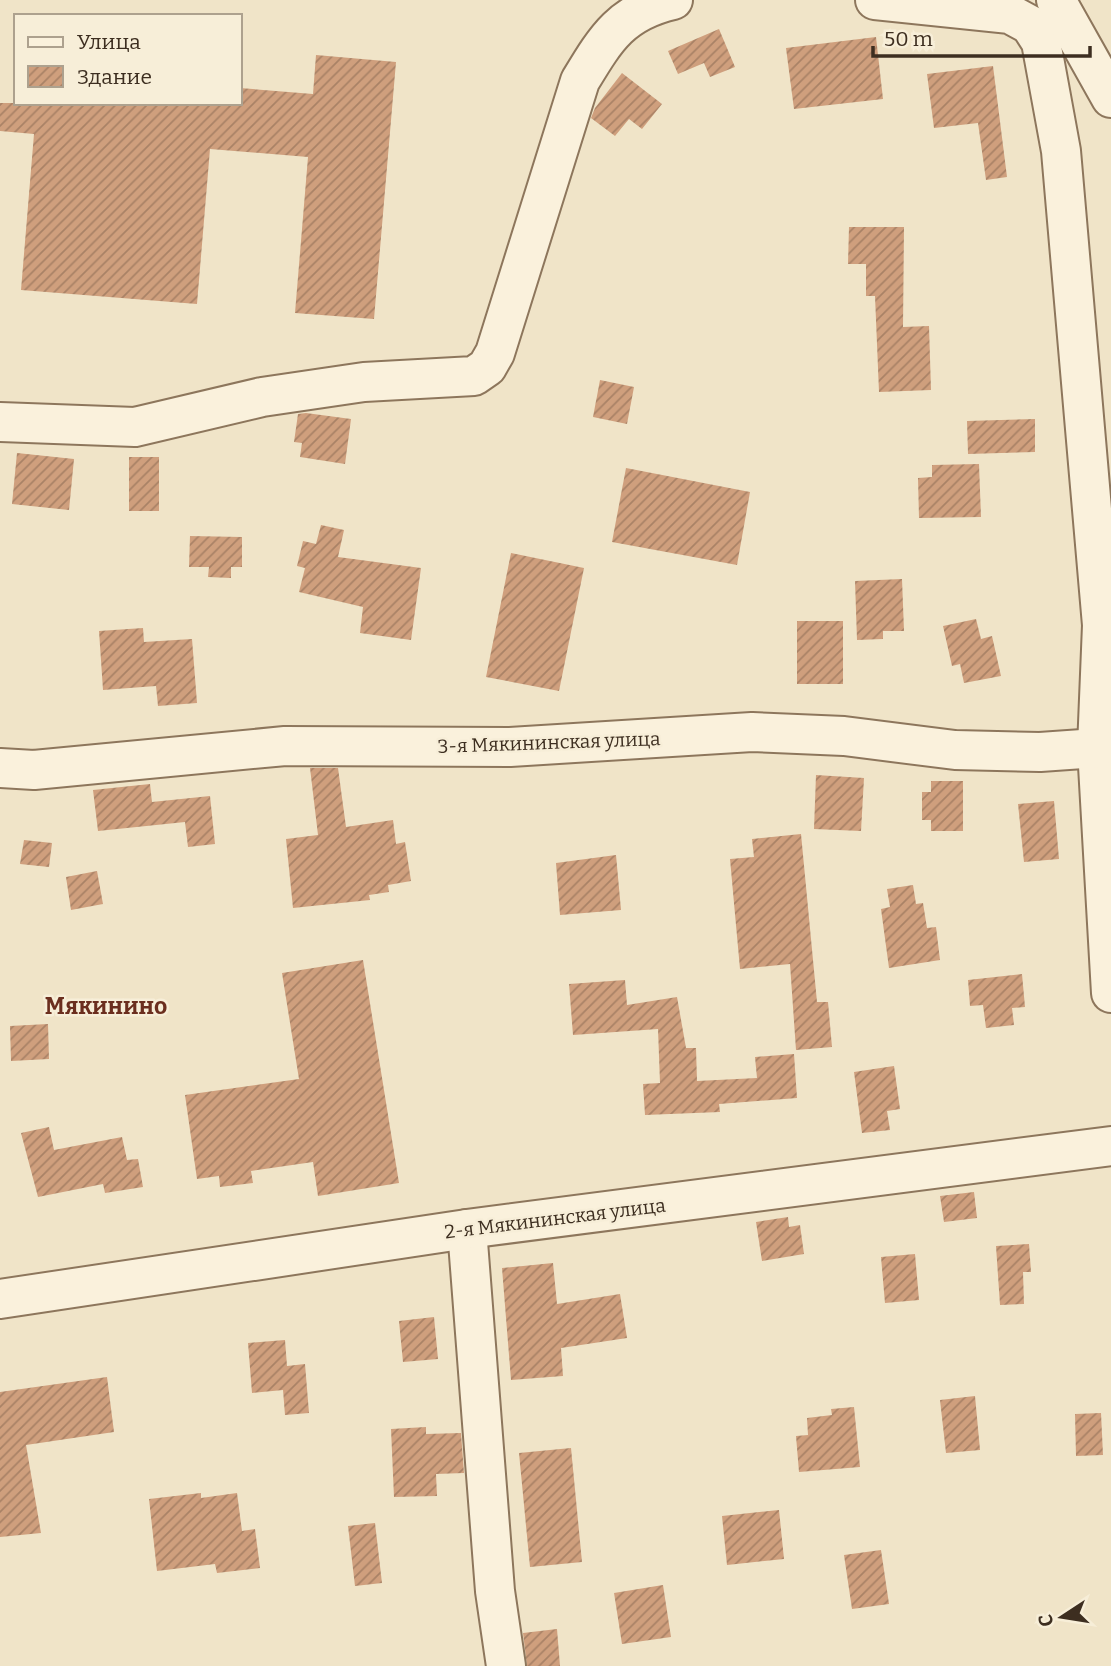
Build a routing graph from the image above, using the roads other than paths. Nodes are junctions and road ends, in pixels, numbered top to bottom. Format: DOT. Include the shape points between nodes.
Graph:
graph roads {
  1 [pos="673,0"];
  2 [pos="875,0"];
  3 [pos="1039,8"];
  4 [pos="1111,98"];
  5 [pos="0,422"];
  6 [pos="1097,748"];
  7 [pos="0,768"];
  8 [pos="1111,993"];
  9 [pos="1111,1146"];
  10 [pos="467,1229"];
  11 [pos="0,1299"];
  12 [pos="506,1666"];
  1 -- 5 [label="street" via="628,17 604,41 580,81 495,353 487,367 474,376 364,382 262,397 135,427"];
  2 -- 3 [label="street" via="1010,14"];
  3 -- 4 [label="street"];
  3 -- 6 [label="street" via="1061,150 1102,625"];
  6 -- 7 [label="street, 3-я Мякининская улица" via="955,750 844,736 752,732 510,747 285,746 34,770"];
  6 -- 8 [label="street"];
  9 -- 10 [label="street, 2-я Мякининская улица"];
  10 -- 11 [label="street, 2-я Мякининская улица"];
  10 -- 12 [label="street" via="495,1591"];
}
